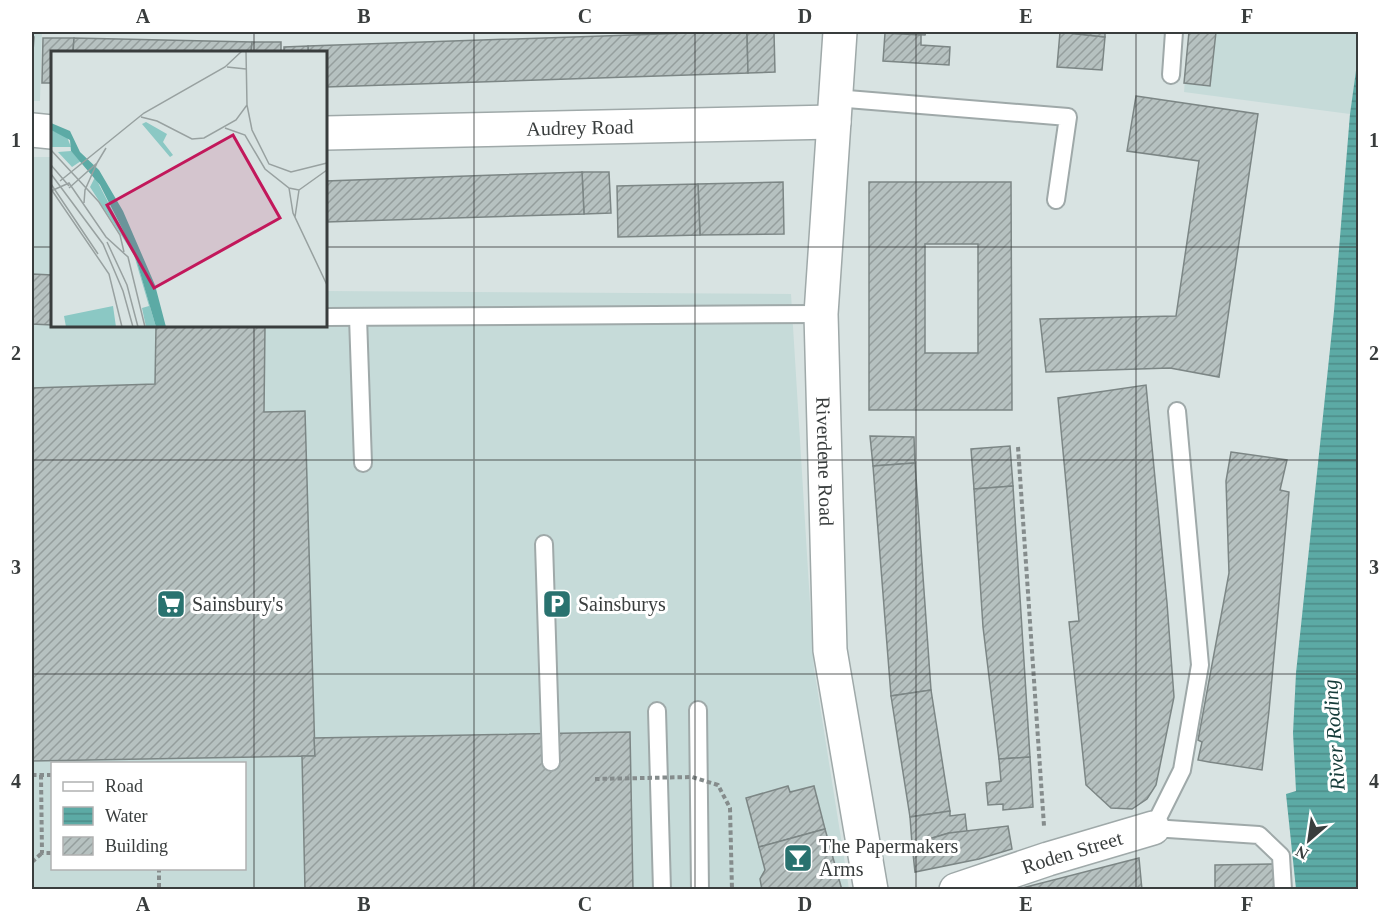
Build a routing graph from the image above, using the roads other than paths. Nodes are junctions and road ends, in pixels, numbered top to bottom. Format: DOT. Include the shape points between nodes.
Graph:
graph roads {
  1 [pos="840,32"];
  2 [pos="1174,32"];
  3 [pos="1171,75"];
  4 [pos="834,110"];
  5 [pos="32,130"];
  6 [pos="51,132"];
  7 [pos="327,133"];
  8 [pos="1056,200"];
  9 [pos="821,315"];
  10 [pos="327,317"];
  11 [pos="358,317"];
  12 [pos="1177,411"];
  13 [pos="363,463"];
  14 [pos="544,544"];
  15 [pos="698,710"];
  16 [pos="657,711"];
  17 [pos="551,762"];
  18 [pos="1153,828"];
  19 [pos="662,890"];
  20 [pos="699,890"];
  21 [pos="871,890"];
  22 [pos="956,890"];
  23 [pos="1283,890"];
  1 -- 4 [label="street, Riverdene Road"];
  2 -- 3 [label="lane"];
  4 -- 7 [label="street, Audrey Road"];
  4 -- 8 [label="lane" via="1068,117"];
  4 -- 9 [label="street, Riverdene Road"];
  5 -- 6 [label="street"];
  9 -- 11 [label="lane"];
  9 -- 21 [label="street, Riverdene Road" via="830,650"];
  10 -- 11 [label="lane"];
  11 -- 13 [label="lane"];
  12 -- 18 [label="lane" via="1200,665 1182,770"];
  14 -- 17 [label="lane"];
  15 -- 20 [label="lane"];
  16 -- 19 [label="lane"];
  18 -- 22 [label="street, Roden Street"];
  18 -- 23 [label="lane" via="1259,835 1281,856"];
}
